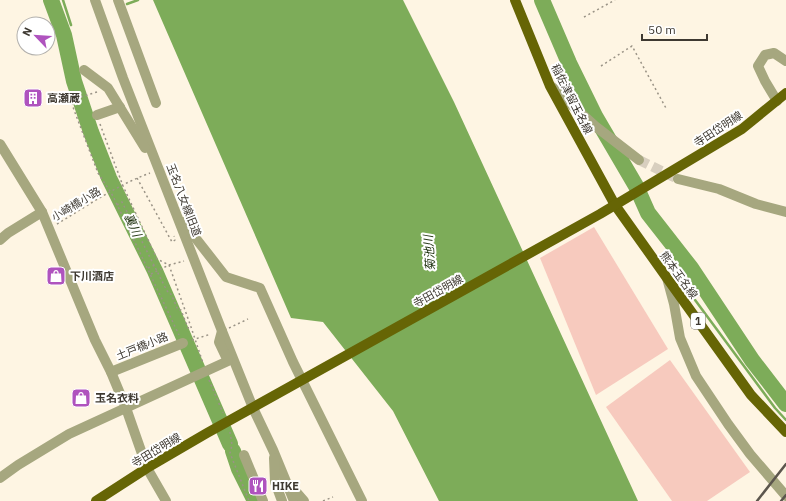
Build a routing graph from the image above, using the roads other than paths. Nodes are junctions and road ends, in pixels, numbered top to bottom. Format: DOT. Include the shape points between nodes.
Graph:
graph roads {
  1 [pos="95,0"];
  2 [pos="118,0"];
  3 [pos="515,0"];
  4 [pos="786,61"];
  5 [pos="84,70"];
  6 [pos="550,86"];
  7 [pos="786,93"];
  8 [pos="777,101"];
  9 [pos="156,103"];
  10 [pos="120,107"];
  11 [pos="96,115"];
  12 [pos="0,144"];
  13 [pos="639,160"];
  14 [pos="159,170"];
  15 [pos="678,179"];
  16 [pos="615,205"];
  17 [pos="42,212"];
  18 [pos="786,212"];
  19 [pos="176,214"];
  20 [pos="4,237"];
  21 [pos="667,278"];
  22 [pos="222,331"];
  23 [pos="182,343"];
  24 [pos="223,363"];
  25 [pos="111,372"];
  26 [pos="248,397"];
  27 [pos="126,408"];
  28 [pos="253,408"];
  29 [pos="786,432"];
  30 [pos="273,450"];
  31 [pos="244,455"];
  32 [pos="147,468"];
  33 [pos="0,478"];
  34 [pos="286,480"];
  35 [pos="786,496"];
  36 [pos="96,501"];
  37 [pos="166,501"];
  38 [pos="263,501"];
  39 [pos="282,501"];
  40 [pos="294,501"];
  41 [pos="304,501"];
  42 [pos="362,501"];
  1 -- 14 [label="street, 玉名八女線旧道"];
  2 -- 9 [label="street"];
  3 -- 6 [label="main road, 稲佐津留玉名線"];
  4 -- 8 [label="street" via="774,54 765,55 758,66"];
  5 -- 10 [label="street" via="108,88"];
  6 -- 13 [label="street"];
  6 -- 16 [label="main road, 稲佐津留玉名線"];
  7 -- 8 [label="main road, 寺田岱明線"];
  8 -- 16 [label="main road, 寺田岱明線" via="742,129"];
  10 -- 11 [label="street"];
  10 -- 14 [label="street"];
  12 -- 17 [label="street"];
  14 -- 19 [label="street, 玉名八女線旧道"];
  15 -- 18 [label="street" via="719,189 756,204"];
  16 -- 21 [label="main road, 熊本玉名線 / 1"];
  16 -- 28 [label="main road, 寺田岱明線"];
  17 -- 20 [label="street"];
  17 -- 25 [label="street" via="95,340"];
  19 -- 22 [label="street, 玉名八女線旧道"];
  19 -- 42 [label="street" via="226,277 260,288 293,362"];
  21 -- 29 [label="main road, 熊本玉名線 / 1" via="752,395"];
  21 -- 35 [label="street" via="680,338 696,376 750,454"];
  22 -- 24 [label="street" via="218,342"];
  22 -- 26 [label="street, 玉名八女線旧道"];
  23 -- 25 [label="street, 土戸橋小路"];
  24 -- 26 [label="street" via="241,395"];
  24 -- 27 [label="street"];
  25 -- 27 [label="street"];
  26 -- 28 [label="street, 玉名八女線旧道"];
  27 -- 32 [label="street"];
  27 -- 33 [label="street" via="69,434"];
  28 -- 30 [label="street, 玉名八女線旧道"];
  28 -- 32 [label="main road, 寺田岱明線"];
  30 -- 34 [label="street, 玉名八女線旧道"];
  30 -- 39 [label="street" via="275,482"];
  31 -- 38 [label="street"];
  32 -- 36 [label="main road, 寺田岱明線"];
  32 -- 37 [label="street"];
  34 -- 40 [label="street"];
  34 -- 41 [label="street"];
}
